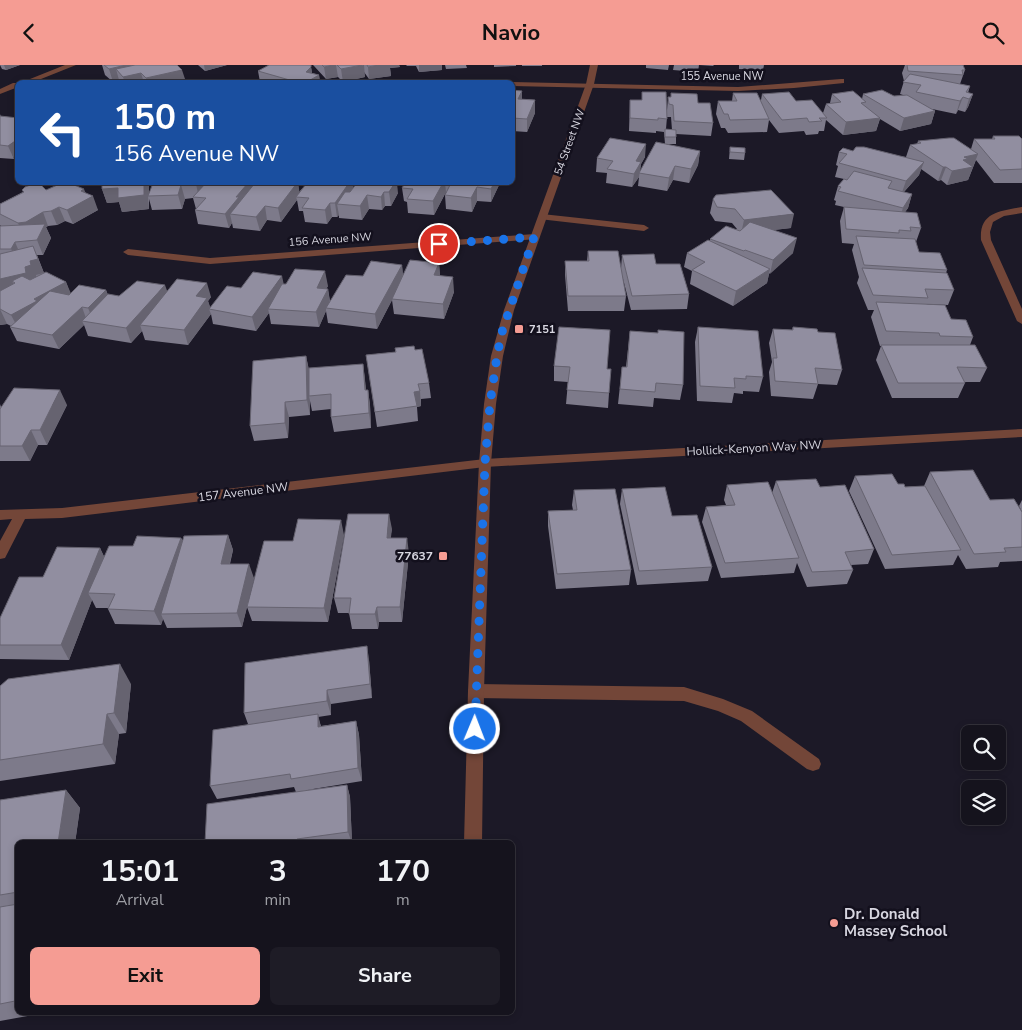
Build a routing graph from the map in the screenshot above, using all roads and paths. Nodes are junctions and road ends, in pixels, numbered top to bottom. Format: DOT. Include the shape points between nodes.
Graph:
graph roads {
  1 [pos="72,65"];
  2 [pos="594,65"];
  3 [pos="32,80"];
  4 [pos="841,81"];
  5 [pos="515,84"];
  6 [pos="590,84"];
  7 [pos="15,86"];
  8 [pos="0,91"];
  9 [pos="1022,210"];
  10 [pos="542,217"];
  11 [pos="644,228"];
  12 [pos="534,237"];
  13 [pos="128,252"];
  14 [pos="1022,321"];
  15 [pos="1022,433"];
  16 [pos="485,463"];
  17 [pos="0,515"];
  18 [pos="20,516"];
  19 [pos="0,555"];
  20 [pos="476,691"];
  21 [pos="813,764"];
  22 [pos="473,840"];
  1 -- 3 [label="street"];
  2 -- 6 [label="street, 54 Street NW"];
  4 -- 6 [label="street, 155 Avenue NW" via="738,89"];
  5 -- 6 [label="street, 155 Avenue NW"];
  6 -- 10 [label="street, 54 Street NW"];
  7 -- 8 [label="street"];
  9 -- 14 [label="street" via="991,219 985,225 984,233"];
  10 -- 11 [label="street"];
  10 -- 12 [label="street, 54 Street NW"];
  12 -- 13 [label="street, 156 Avenue NW" via="210,261"];
  12 -- 16 [label="street, 54 Street NW" via="497,356"];
  15 -- 16 [label="street, Hollick-Kenyon Way NW"];
  16 -- 18 [label="street, 157 Avenue NW"];
  16 -- 20 [label="street, 54 Street NW"];
  17 -- 18 [label="street, 157 Avenue NW"];
  18 -- 19 [label="street"];
  20 -- 21 [label="street" via="684,694 737,712"];
  20 -- 22 [label="street, 54 Street NW"];
}
